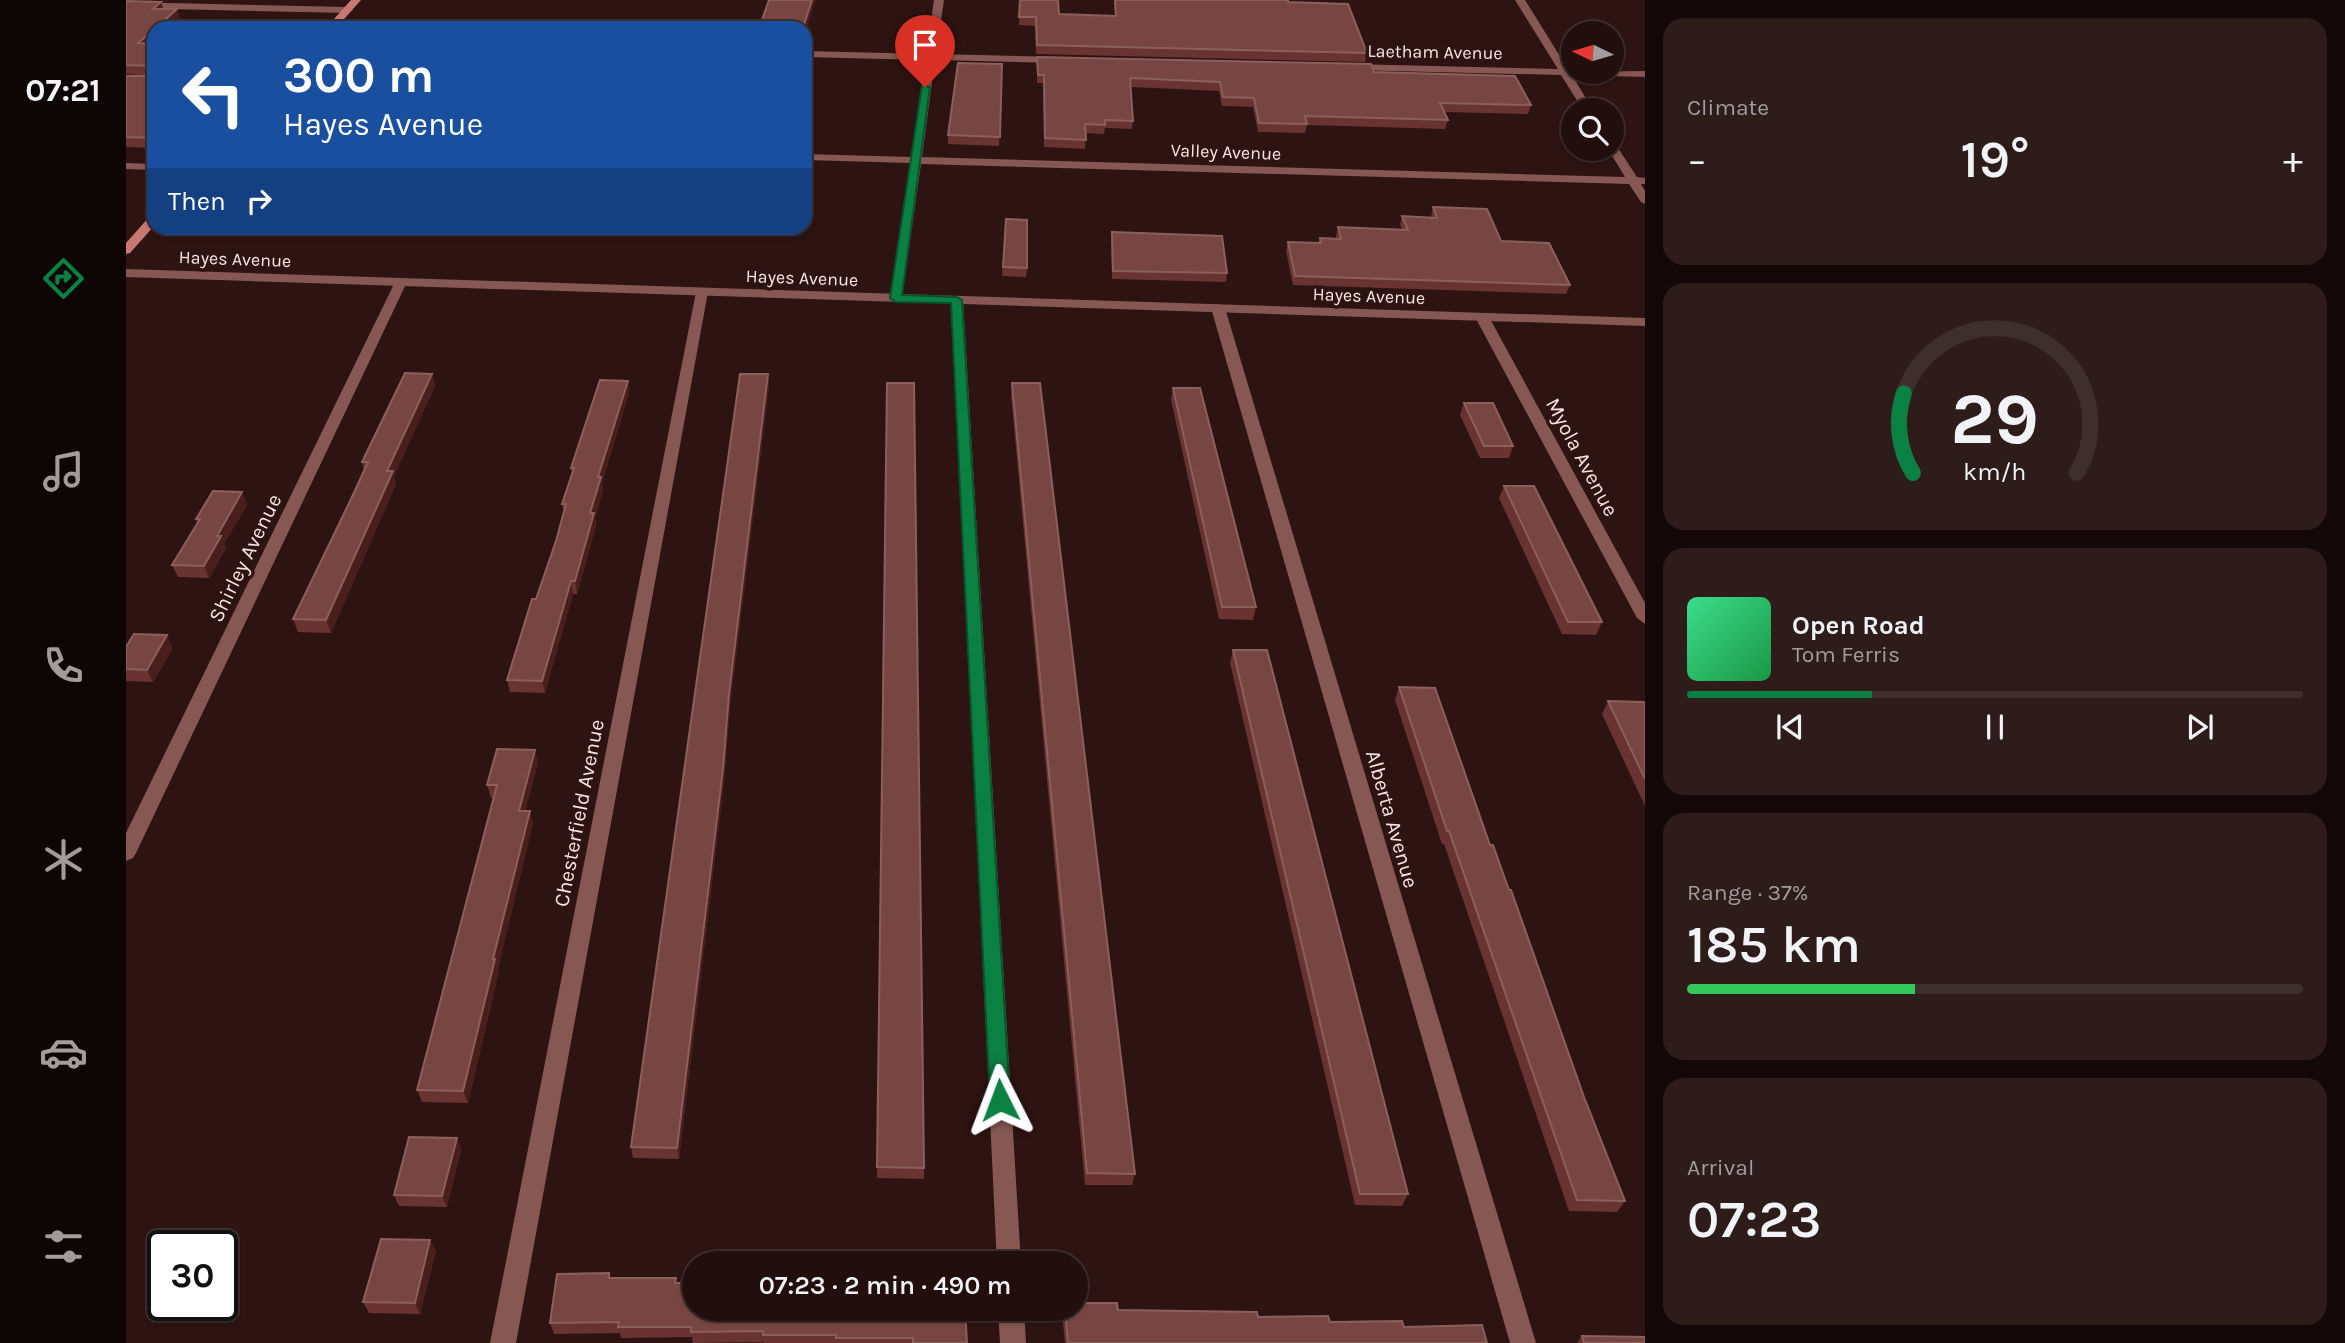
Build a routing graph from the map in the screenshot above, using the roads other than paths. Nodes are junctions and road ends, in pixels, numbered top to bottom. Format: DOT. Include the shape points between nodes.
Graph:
graph roads {
  1 [pos="356,0"];
  2 [pos="939,0"];
  3 [pos="1520,0"];
  4 [pos="126,5"];
  5 [pos="348,9"];
  6 [pos="337,21"];
  7 [pos="812,54"];
  8 [pos="930,57"];
  9 [pos="1068,60"];
  10 [pos="1344,67"];
  11 [pos="1561,67"];
  12 [pos="1561,72"];
  13 [pos="1624,74"];
  14 [pos="1645,75"];
  15 [pos="812,157"];
  16 [pos="914,160"];
  17 [pos="1623,161"];
  18 [pos="126,166"];
  19 [pos="147,167"];
  20 [pos="1639,181"];
  21 [pos="1645,200"];
  22 [pos="147,227"];
  23 [pos="126,250"];
  24 [pos="126,273"];
  25 [pos="401,282"];
  26 [pos="702,292"];
  27 [pos="896,298"];
  28 [pos="957,300"];
  29 [pos="1218,308"];
  30 [pos="1482,317"];
  31 [pos="1645,322"];
  32 [pos="1645,618"];
  33 [pos="126,853"];
  34 [pos="1008,1251"];
  35 [pos="1012,1321"];
  36 [pos="503,1343"];
  37 [pos="1013,1343"];
  38 [pos="1523,1343"];
  1 -- 5 [label="main road"];
  2 -- 8 [label="street"];
  3 -- 11 [label="street"];
  4 -- 5 [label="street"];
  5 -- 6 [label="main road"];
  7 -- 8 [label="street"];
  8 -- 9 [label="street"];
  8 -- 16 [label="street"];
  10 -- 12 [label="street, Laetham Avenue"];
  13 -- 14 [label="street, Laetham Avenue"];
  15 -- 16 [label="street, Valley Avenue"];
  16 -- 20 [label="street, Valley Avenue"];
  16 -- 27 [label="street"];
  17 -- 20 [label="street"];
  18 -- 19 [label="street"];
  20 -- 21 [label="street"];
  22 -- 23 [label="main road"];
  24 -- 25 [label="street, Hayes Avenue"];
  25 -- 26 [label="street, Hayes Avenue"];
  25 -- 33 [label="street, Shirley Avenue"];
  26 -- 27 [label="street, Hayes Avenue"];
  26 -- 36 [label="street, Chesterfield Avenue"];
  27 -- 28 [label="street, Hayes Avenue"];
  28 -- 29 [label="street, Hayes Avenue"];
  28 -- 34 [label="street"];
  29 -- 30 [label="street, Hayes Avenue"];
  29 -- 38 [label="street, Alberta Avenue"];
  30 -- 31 [label="street, Hayes Avenue"];
  30 -- 32 [label="street, Myola Avenue"];
  35 -- 37 [label="street"];
}
